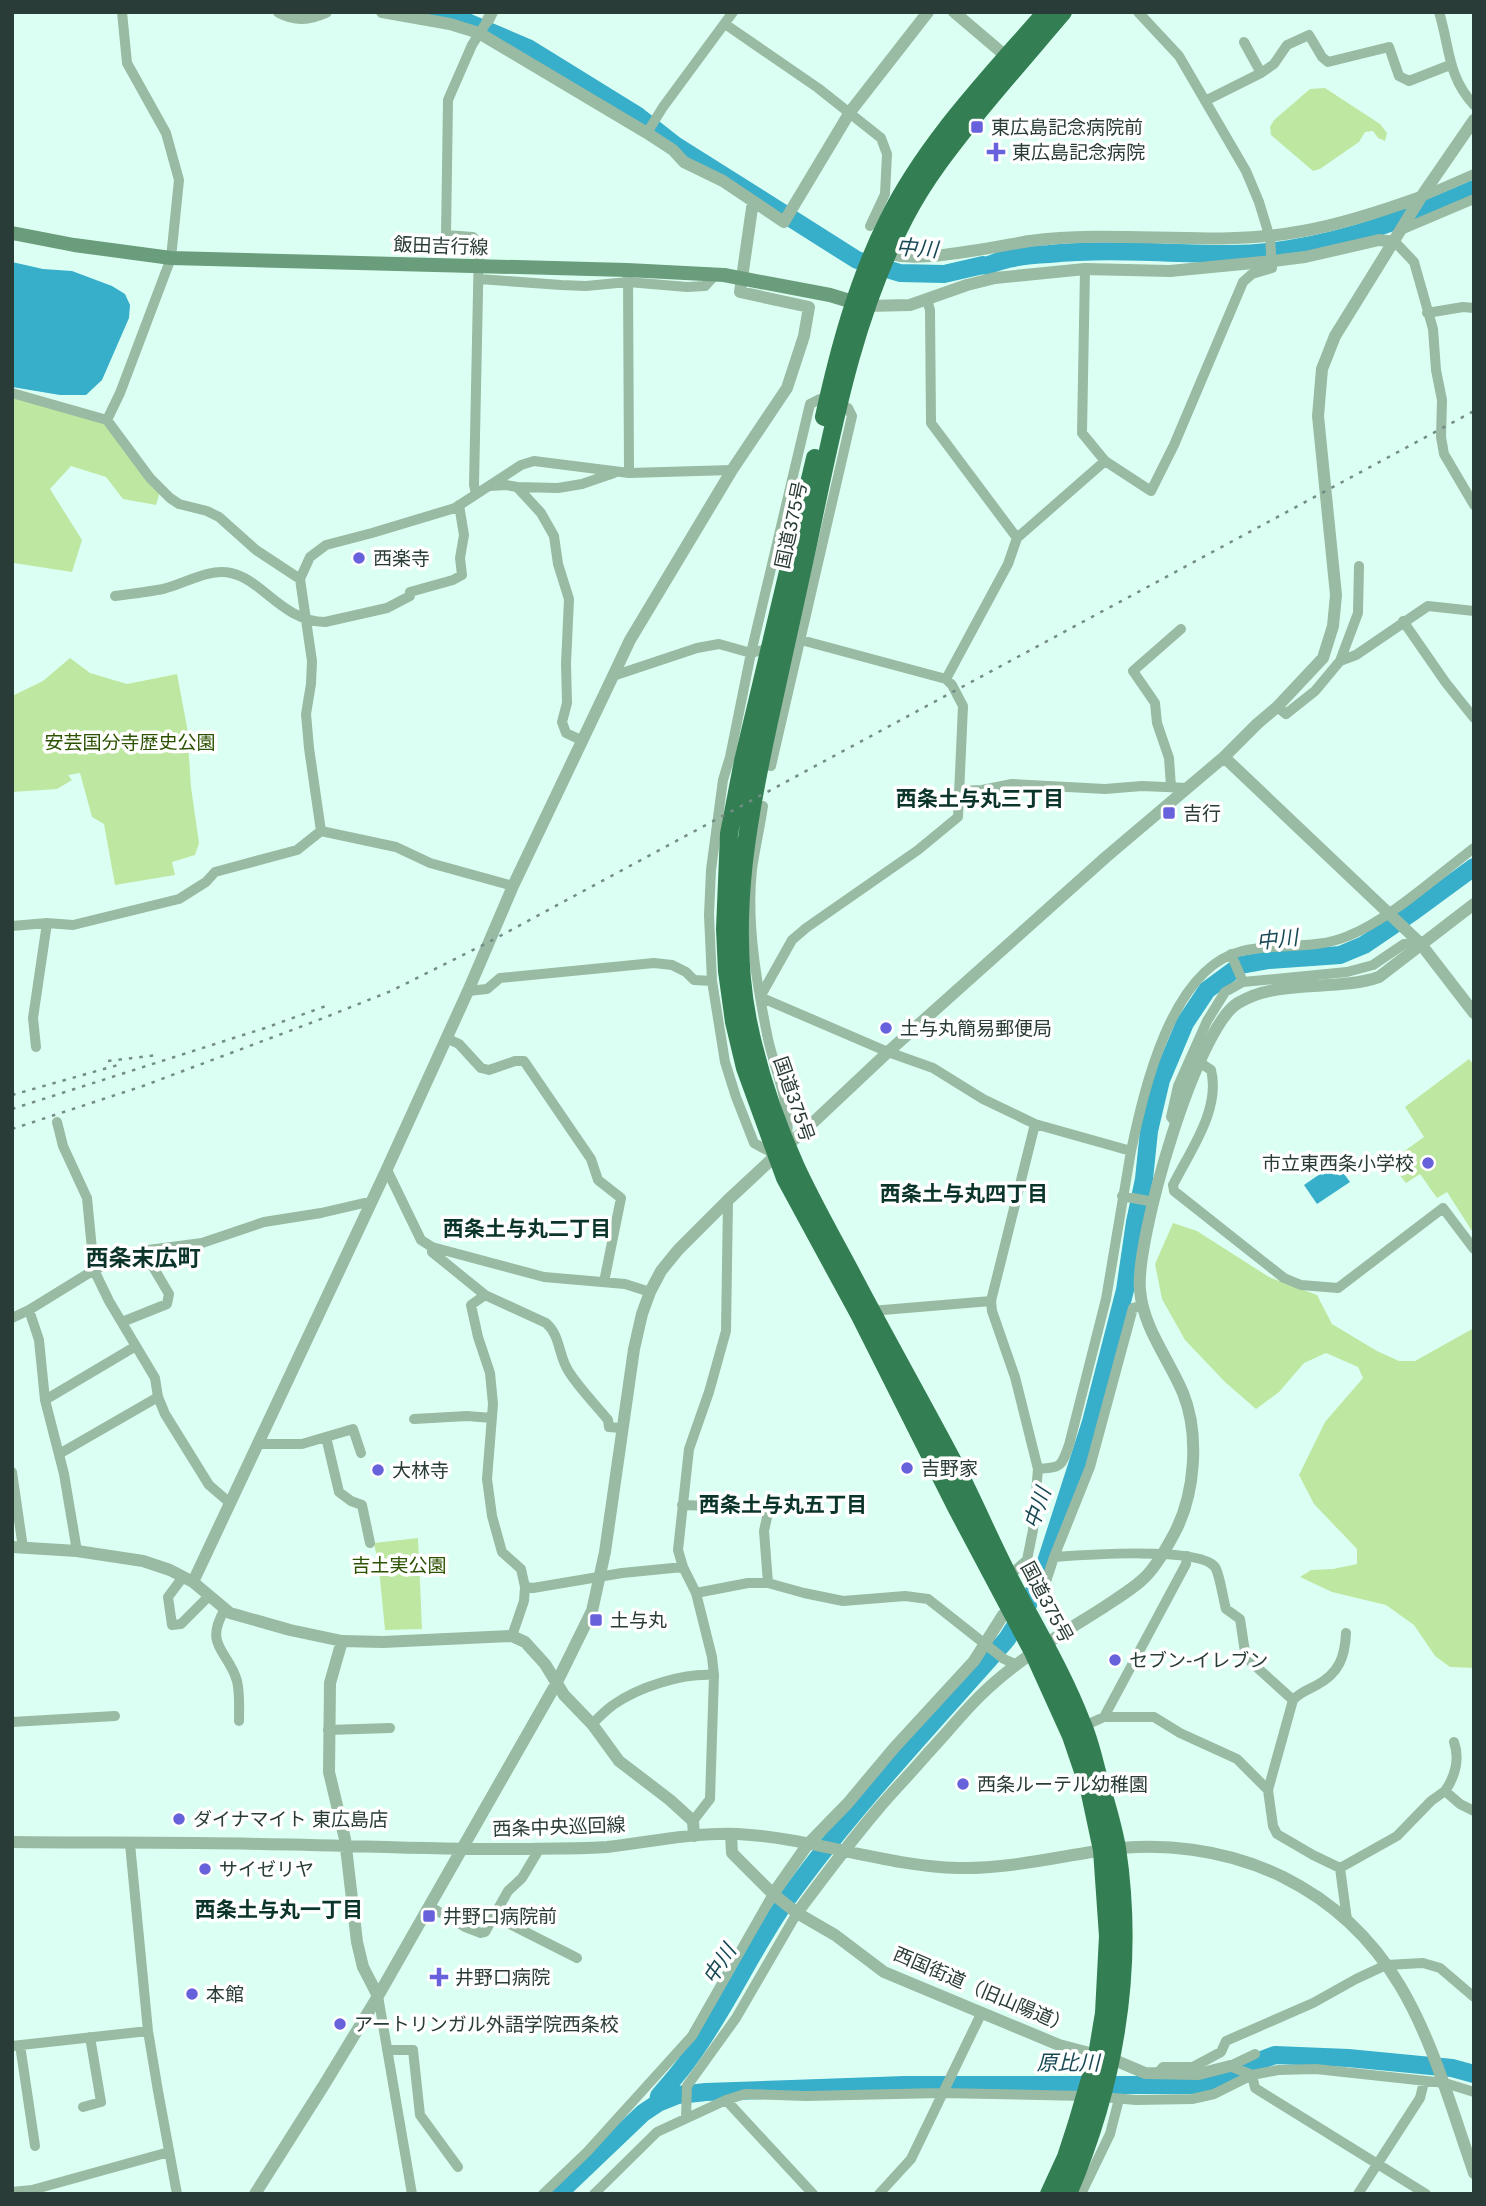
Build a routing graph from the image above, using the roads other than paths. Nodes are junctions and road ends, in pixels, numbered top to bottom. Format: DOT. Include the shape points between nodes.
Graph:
graph roads {
  1 [pos="122,12"];
  2 [pos="279,12"];
  3 [pos="326,12"];
  4 [pos="382,12"];
  5 [pos="733,12"];
  6 [pos="928,12"];
  7 [pos="954,12"];
  8 [pos="1046,12"];
  9 [pos="1063,12"];
  10 [pos="1138,12"];
  11 [pos="1439,12"];
  12 [pos="485,24"];
  13 [pos="725,24"];
  14 [pos="1244,42"];
  15 [pos="1007,57"];
  16 [pos="1450,65"];
  17 [pos="1261,73"];
  18 [pos="1474,86"];
  19 [pos="1464,94"];
  20 [pos="1205,101"];
  21 [pos="1474,105"];
  22 [pos="849,112"];
  23 [pos="1474,120"];
  24 [pos="649,132"];
  25 [pos="1474,174"];
  26 [pos="1421,197"];
  27 [pos="1474,199"];
  28 [pos="753,201"];
  29 [pos="883,214"];
  30 [pos="870,226"];
  31 [pos="12,233"];
  32 [pos="1398,236"];
  33 [pos="1269,237"];
  34 [pos="883,252"];
  35 [pos="171,258"];
  36 [pos="1272,259"];
  37 [pos="1085,269"];
  38 [pos="479,273"];
  39 [pos="628,276"];
  40 [pos="742,278"];
  41 [pos="928,300"];
  42 [pos="860,304"];
  43 [pos="1474,307"];
  44 [pos="1427,313"];
  45 [pos="12,393"];
  46 [pos="833,403"];
  47 [pos="107,420"];
  48 [pos="1105,460"];
  49 [pos="732,470"];
  50 [pos="617,472"];
  51 [pos="629,473"];
  52 [pos="488,486"];
  53 [pos="517,487"];
  54 [pos="476,494"];
  55 [pos="459,505"];
  56 [pos="1474,505"];
  57 [pos="1017,538"];
  58 [pos="1360,566"];
  59 [pos="300,579"];
  60 [pos="115,596"];
  61 [pos="1474,611"];
  62 [pos="305,618"];
  63 [pos="1403,621"];
  64 [pos="1181,629"];
  65 [pos="801,640"];
  66 [pos="751,653"];
  67 [pos="1340,661"];
  68 [pos="613,676"];
  69 [pos="946,679"];
  70 [pos="1277,707"];
  71 [pos="1474,718"];
  72 [pos="583,741"];
  73 [pos="730,757"];
  74 [pos="1224,757"];
  75 [pos="1171,787"];
  76 [pos="1188,788"];
  77 [pos="960,791"];
  78 [pos="763,806"];
  79 [pos="321,831"];
  80 [pos="1474,848"];
  81 [pos="711,870"];
  82 [pos="752,870"];
  83 [pos="513,886"];
  84 [pos="1474,904"];
  85 [pos="1388,914"];
  86 [pos="47,923"];
  87 [pos="12,926"];
  88 [pos="1420,943"];
  89 [pos="753,953"];
  90 [pos="711,955"];
  91 [pos="1232,956"];
  92 [pos="727,974"];
  93 [pos="1243,980"];
  94 [pos="468,991"];
  95 [pos="760,997"];
  96 [pos="1474,1013"];
  97 [pos="446,1038"];
  98 [pos="36,1047"];
  99 [pos="888,1052"];
  100 [pos="1199,1062"];
  101 [pos="57,1122"];
  102 [pos="1176,1123"];
  103 [pos="1035,1124"];
  104 [pos="781,1150"];
  105 [pos="1131,1151"];
  106 [pos="386,1171"];
  107 [pos="1122,1196"];
  108 [pos="727,1200"];
  109 [pos="1151,1202"];
  110 [pos="370,1203"];
  111 [pos="432,1247"];
  112 [pos="1474,1249"];
  113 [pos="148,1250"];
  114 [pos="94,1270"];
  115 [pos="604,1282"];
  116 [pos="650,1292"];
  117 [pos="485,1295"];
  118 [pos="991,1301"];
  119 [pos="1142,1306"];
  120 [pos="29,1310"];
  121 [pos="871,1311"];
  122 [pos="12,1318"];
  123 [pos="122,1322"];
  124 [pos="136,1346"];
  125 [pos="158,1397"];
  126 [pos="45,1400"];
  127 [pos="492,1418"];
  128 [pos="414,1419"];
  129 [pos="621,1428"];
  130 [pos="326,1437"];
  131 [pos="258,1444"];
  132 [pos="361,1452"];
  133 [pos="59,1454"];
  134 [pos="1038,1469"];
  135 [pos="12,1472"];
  136 [pos="230,1503"];
  137 [pos="682,1505"];
  138 [pos="370,1543"];
  139 [pos="17,1547"];
  140 [pos="77,1551"];
  141 [pos="1162,1554"];
  142 [pos="1054,1556"];
  143 [pos="1187,1556"];
  144 [pos="683,1567"];
  145 [pos="601,1578"];
  146 [pos="188,1579"];
  147 [pos="1011,1580"];
  148 [pos="768,1583"];
  149 [pos="526,1587"];
  150 [pos="696,1593"];
  151 [pos="209,1596"];
  152 [pos="1041,1597"];
  153 [pos="225,1608"];
  154 [pos="1010,1609"];
  155 [pos="1027,1625"];
  156 [pos="1346,1633"];
  157 [pos="512,1636"];
  158 [pos="342,1641"];
  159 [pos="987,1644"];
  160 [pos="1040,1648"];
  161 [pos="1010,1662"];
  162 [pos="714,1675"];
  163 [pos="556,1684"];
  164 [pos="1293,1700"];
  165 [pos="115,1716"];
  166 [pos="1104,1717"];
  167 [pos="239,1721"];
  168 [pos="12,1722"];
  169 [pos="592,1724"];
  170 [pos="1084,1726"];
  171 [pos="390,1728"];
  172 [pos="328,1730"];
  173 [pos="1454,1742"];
  174 [pos="1268,1790"];
  175 [pos="1445,1791"];
  176 [pos="1474,1811"];
  177 [pos="693,1821"];
  178 [pos="731,1834"];
  179 [pos="694,1836"];
  180 [pos="12,1842"];
  181 [pos="130,1844"];
  182 [pos="810,1844"];
  183 [pos="346,1846"];
  184 [pos="540,1848"];
  185 [pos="1109,1849"];
  186 [pos="461,1850"];
  187 [pos="841,1851"];
  188 [pos="1340,1868"];
  189 [pos="775,1895"];
  190 [pos="429,1906"];
  191 [pos="795,1912"];
  192 [pos="494,1916"];
  193 [pos="1347,1920"];
  194 [pos="577,1958"];
  195 [pos="1386,1965"];
  196 [pos="378,1996"];
  197 [pos="1474,1997"];
  198 [pos="982,2012"];
  199 [pos="148,2031"];
  200 [pos="90,2037"];
  201 [pos="16,2046"];
  202 [pos="387,2050"];
  203 [pos="1255,2054"];
  204 [pos="1105,2057"];
  205 [pos="1230,2066"];
  206 [pos="1158,2073"];
  207 [pos="1252,2075"];
  208 [pos="1444,2079"];
  209 [pos="1424,2082"];
  210 [pos="942,2091"];
  211 [pos="1474,2092"];
  212 [pos="1102,2097"];
  213 [pos="726,2100"];
  214 [pos="83,2108"];
  215 [pos="686,2115"];
  216 [pos="1093,2128"];
  217 [pos="35,2146"];
  218 [pos="169,2152"];
  219 [pos="1377,2164"];
  220 [pos="457,2167"];
  221 [pos="1474,2173"];
  222 [pos="882,2191"];
  223 [pos="12,2192"];
  224 [pos="177,2194"];
  225 [pos="255,2194"];
  226 [pos="412,2194"];
  227 [pos="543,2194"];
  228 [pos="594,2194"];
  229 [pos="813,2194"];
  230 [pos="897,2194"];
  231 [pos="1049,2194"];
  232 [pos="1068,2194"];
  233 [pos="1081,2194"];
  234 [pos="1358,2194"];
  235 [pos="1426,2194"];
  1 -- 35 [label="street" via="127,63 166,133 179,180"];
  2 -- 3 [label="street" via="298,19"];
  4 -- 12 [label="street" via="450,24"];
  5 -- 13 [label="street"];
  6 -- 22 [label="street"];
  7 -- 15 [label="street"];
  8 -- 15 [label="highway, 国道375号"];
  9 -- 34 [label="highway, 国道375号" via="951,144"];
  10 -- 20 [label="street" via="1179,57"];
  11 -- 16 [label="street"];
  12 -- 24 [label="street"];
  12 -- 38 [label="street" via="448,100 446,232 476,239"];
  13 -- 22 [label="street"];
  13 -- 24 [label="street"];
  14 -- 17 [label="street"];
  15 -- 29 [label="highway, 国道375号" via="960,110"];
  16 -- 17 [label="street" via="1409,81 1399,76 1389,47 1328,62 1309,35 1287,45"];
  16 -- 19 [label="street"];
  17 -- 20 [label="street"];
  18 -- 19 [label="street"];
  19 -- 21 [label="street"];
  20 -- 33 [label="street" via="1246,171"];
  22 -- 28 [label="street" via="784,222"];
  22 -- 29 [label="street" via="885,145"];
  23 -- 26 [label="street"];
  24 -- 28 [label="street" via="684,162"];
  25 -- 26 [label="street"];
  26 -- 32 [label="street"];
  26 -- 33 [label="street" via="1371,215"];
  27 -- 32 [label="street"];
  28 -- 40 [label="street"];
  29 -- 30 [label="street"];
  29 -- 34 [label="highway, 国道375号"];
  31 -- 35 [label="main road, 飯田吉行線"];
  32 -- 36 [label="street" via="1304,257"];
  32 -- 44 [label="street" via="1414,262"];
  32 -- 70 [label="street" via="1335,336 1322,369 1318,416 1336,595 1333,626 1323,658"];
  33 -- 34 [label="street" via="1090,236 932,256"];
  33 -- 36 [label="street"];
  34 -- 42 [label="highway, 国道375号"];
  35 -- 38 [label="main road, 飯田吉行線"];
  35 -- 47 [label="street"];
  36 -- 37 [label="street" via="1170,271"];
  36 -- 48 [label="street" via="1272,268 1243,282 1151,491"];
  37 -- 41 [label="street" via="995,278"];
  37 -- 48 [label="street" via="1082,433"];
  38 -- 39 [label="main road, 飯田吉行線"];
  38 -- 54 [label="street"];
  39 -- 40 [label="main road, 飯田吉行線" via="716,274"];
  39 -- 51 [label="street"];
  40 -- 42 [label="main road, 飯田吉行線"];
  40 -- 49 [label="street" via="740,292 809,307 787,388"];
  41 -- 42 [label="street" via="910,305"];
  41 -- 57 [label="street" via="931,423"];
  42 -- 46 [label="highway, 国道375号"];
  43 -- 44 [label="street"];
  44 -- 56 [label="street" via="1442,400 1444,454"];
  45 -- 47 [label="street"];
  46 -- 65 [label="street" via="848,408 852,416"];
  46 -- 66 [label="street" via="820,399 810,404"];
  46 -- 92 [label="highway, 国道375号" via="793,583 743,761 729,834"];
  47 -- 59 [label="street" via="170,498 219,517 256,550"];
  48 -- 57 [label="street"];
  49 -- 51 [label="street"];
  49 -- 68 [label="street"];
  50 -- 51 [label="street"];
  50 -- 52 [label="street" via="534,461"];
  50 -- 53 [label="street" via="558,488"];
  52 -- 53 [label="street"];
  52 -- 54 [label="street"];
  53 -- 72 [label="street" via="554,536 569,600 567,703 562,722 566,733"];
  54 -- 55 [label="street"];
  55 -- 59 [label="street" via="326,545 310,557"];
  55 -- 62 [label="street" via="464,535 462,575 410,592 387,608 325,622"];
  57 -- 69 [label="street" via="1008,565"];
  58 -- 67 [label="street" via="1358,613"];
  59 -- 62 [label="street"];
  60 -- 62 [label="street" via="165,589 221,571 234,573 282,608"];
  61 -- 63 [label="street" via="1428,606"];
  62 -- 79 [label="street" via="312,661 306,714"];
  63 -- 67 [label="street" via="1356,655"];
  63 -- 71 [label="street"];
  64 -- 75 [label="street" via="1133,671 1155,703"];
  65 -- 66 [label="street"];
  65 -- 69 [label="street"];
  65 -- 73 [label="street" via="771,766"];
  66 -- 68 [label="street" via="719,644 667,656"];
  66 -- 73 [label="street"];
  67 -- 70 [label="street" via="1315,691 1286,714"];
  68 -- 72 [label="street"];
  69 -- 77 [label="street" via="963,706"];
  70 -- 74 [label="street"];
  72 -- 83 [label="street"];
  73 -- 81 [label="street"];
  74 -- 76 [label="street"];
  74 -- 85 [label="street"];
  75 -- 76 [label="street"];
  75 -- 77 [label="street" via="1012,784"];
  76 -- 99 [label="street"];
  77 -- 95 [label="street" via="958,817 792,940"];
  78 -- 82 [label="street"];
  79 -- 83 [label="street" via="396,847 430,863"];
  79 -- 86 [label="street" via="297,849 215,872 179,899 73,925"];
  80 -- 85 [label="street"];
  81 -- 82 [label="street"];
  81 -- 90 [label="street"];
  82 -- 89 [label="street"];
  83 -- 94 [label="street"];
  84 -- 88 [label="street"];
  85 -- 88 [label="street"];
  85 -- 91 [label="street" via="1345,938"];
  86 -- 87 [label="street"];
  86 -- 98 [label="street" via="33,1018"];
  88 -- 93 [label="street" via="1404,944 1373,965 1347,972"];
  88 -- 96 [label="street"];
  88 -- 100 [label="street" via="1379,976 1364,982 1264,993 1236,1004"];
  89 -- 90 [label="street"];
  89 -- 95 [label="street"];
  90 -- 92 [label="street"];
  91 -- 93 [label="street"];
  91 -- 105 [label="street" via="1214,965 1189,991 1158,1047"];
  92 -- 94 [label="street" via="694,980 672,965 654,963 500,978 487,989"];
  92 -- 104 [label="highway, 国道375号" via="746,1068"];
  93 -- 102 [label="street" via="1225,992 1208,1021 1178,1086 1171,1116"];
  94 -- 97 [label="street"];
  95 -- 99 [label="street"];
  95 -- 104 [label="street" via="786,1111 788,1127"];
  97 -- 106 [label="street"];
  97 -- 115 [label="street" via="459,1044 481,1068 524,1061 591,1159 598,1180 621,1198"];
  99 -- 103 [label="street" via="933,1068"];
  99 -- 104 [label="street"];
  100 -- 102 [label="street"];
  100 -- 112 [label="street" via="1211,1070 1212,1107 1174,1191 1284,1278 1301,1285 1338,1288 1443,1208"];
  101 -- 114 [label="street" via="87,1198"];
  102 -- 109 [label="street"];
  103 -- 105 [label="street"];
  103 -- 118 [label="street"];
  104 -- 108 [label="street"];
  104 -- 121 [label="highway, 国道375号" via="798,1172"];
  104 -- 154 [label="highway, 国道375号" via="785,1178"];
  105 -- 107 [label="street"];
  106 -- 110 [label="street"];
  106 -- 111 [label="street" via="421,1240"];
  107 -- 109 [label="street"];
  107 -- 134 [label="street" via="1106,1299 1069,1445 1063,1463"];
  108 -- 116 [label="street" via="678,1250"];
  108 -- 137 [label="street" via="726,1331 690,1449"];
  109 -- 119 [label="street" via="1140,1267"];
  110 -- 113 [label="street"];
  110 -- 131 [label="street"];
  111 -- 115 [label="street" via="544,1277"];
  111 -- 117 [label="street" via="432,1252"];
  113 -- 114 [label="street"];
  113 -- 123 [label="street" via="169,1294 167,1304"];
  114 -- 120 [label="street"];
  114 -- 123 [label="street"];
  115 -- 116 [label="street"];
  116 -- 129 [label="street" via="634,1349"];
  117 -- 127 [label="street" via="471,1305 490,1373"];
  117 -- 129 [label="street" via="547,1323 569,1372 609,1427"];
  118 -- 121 [label="street"];
  118 -- 134 [label="street"];
  119 -- 141 [label="street" via="1184,1395 1194,1457 1188,1498"];
  119 -- 142 [label="street" via="1133,1308 1090,1467"];
  120 -- 122 [label="street"];
  120 -- 126 [label="street" via="39,1340"];
  121 -- 147 [label="highway, 国道375号"];
  123 -- 124 [label="street"];
  124 -- 125 [label="street" via="155,1378"];
  124 -- 126 [label="street"];
  125 -- 133 [label="street"];
  125 -- 136 [label="street" via="209,1485"];
  126 -- 133 [label="street"];
  127 -- 128 [label="street"];
  127 -- 149 [label="street" via="487,1479 492,1516 502,1552 521,1569"];
  129 -- 145 [label="street"];
  130 -- 131 [label="street" via="302,1444"];
  130 -- 132 [label="street" via="353,1429"];
  130 -- 138 [label="street" via="339,1492 362,1504"];
  131 -- 136 [label="street"];
  133 -- 140 [label="street"];
  134 -- 147 [label="street" via="1027,1560"];
  135 -- 139 [label="street"];
  136 -- 146 [label="street"];
  137 -- 144 [label="street" via="678,1550"];
  137 -- 148 [label="street" via="769,1508 764,1531"];
  139 -- 140 [label="street"];
  140 -- 146 [label="street" via="143,1561"];
  141 -- 142 [label="street"];
  141 -- 143 [label="street"];
  141 -- 160 [label="street" via="1144,1579"];
  142 -- 152 [label="street"];
  143 -- 164 [label="street" via="1215,1567 1226,1609 1240,1619 1245,1652"];
  143 -- 166 [label="street"];
  144 -- 145 [label="street"];
  144 -- 150 [label="street"];
  145 -- 149 [label="street"];
  145 -- 163 [label="street" via="592,1611"];
  146 -- 151 [label="street"];
  146 -- 151 [label="street" via="168,1597 172,1625 181,1624"];
  147 -- 155 [label="highway, 国道375号"];
  148 -- 150 [label="street"];
  148 -- 159 [label="street" via="843,1601 905,1596 928,1599"];
  149 -- 157 [label="street"];
  150 -- 162 [label="street"];
  151 -- 153 [label="street"];
  153 -- 158 [label="street" via="290,1630"];
  153 -- 167 [label="street" via="216,1633 217,1645 238,1684"];
  154 -- 155 [label="highway, 国道375号"];
  154 -- 159 [label="street"];
  155 -- 160 [label="highway, 国道375号"];
  156 -- 164 [label="street" via="1343,1658 1331,1677"];
  157 -- 158 [label="street"];
  157 -- 163 [label="street" via="525,1642"];
  158 -- 172 [label="street" via="330,1683"];
  159 -- 161 [label="street"];
  159 -- 182 [label="street"];
  160 -- 161 [label="street"];
  160 -- 170 [label="highway, 国道375号"];
  160 -- 185 [label="highway, 国道375号"];
  161 -- 187 [label="street"];
  162 -- 169 [label="street" via="675,1678 634,1694"];
  162 -- 177 [label="street" via="710,1799"];
  163 -- 169 [label="street"];
  163 -- 186 [label="street"];
  164 -- 174 [label="street"];
  165 -- 168 [label="street"];
  166 -- 170 [label="street"];
  166 -- 174 [label="street" via="1154,1717 1237,1759"];
  169 -- 177 [label="street" via="619,1761"];
  170 -- 185 [label="highway, 国道375号"];
  171 -- 172 [label="street"];
  172 -- 183 [label="street" via="329,1772"];
  173 -- 175 [label="street" via="1457,1765"];
  174 -- 188 [label="street" via="1277,1834"];
  175 -- 176 [label="street"];
  175 -- 188 [label="street" via="1397,1836"];
  177 -- 179 [label="street"];
  178 -- 179 [label="street, 西条中央巡回線"];
  178 -- 182 [label="street, 西条中央巡回線"];
  178 -- 189 [label="street, 西国街道（旧山陽道）" via="732,1853"];
  179 -- 184 [label="street, 西条中央巡回線" via="602,1847"];
  180 -- 181 [label="street, 西条中央巡回線"];
  181 -- 183 [label="street, 西条中央巡回線"];
  181 -- 199 [label="street"];
  182 -- 187 [label="street, 西条中央巡回線"];
  182 -- 189 [label="street"];
  183 -- 186 [label="street, 西条中央巡回線"];
  183 -- 196 [label="street" via="357,1942"];
  184 -- 186 [label="street, 西条中央巡回線"];
  184 -- 192 [label="street"];
  185 -- 187 [label="street, 西条中央巡回線" via="990,1869 932,1868"];
  185 -- 193 [label="street, 西条中央巡回線" via="1180,1847 1220,1854 1282,1877"];
  185 -- 204 [label="highway, 国道375号" via="1124,1937 1119,2014"];
  186 -- 190 [label="street"];
  187 -- 191 [label="street"];
  188 -- 193 [label="street"];
  189 -- 191 [label="street, 西国街道（旧山陽道）"];
  189 -- 227 [label="street" via="692,2036"];
  190 -- 192 [label="street" via="481,1933"];
  190 -- 196 [label="street"];
  191 -- 198 [label="street, 西国街道（旧山陽道）" via="884,1972"];
  191 -- 215 [label="street" via="736,2018 687,2086"];
  192 -- 194 [label="street"];
  193 -- 195 [label="street, 西条中央巡回線"];
  195 -- 197 [label="street" via="1440,1968"];
  195 -- 206 [label="street" via="1226,2041 1221,2052 1193,2067 1163,2067"];
  195 -- 208 [label="street, 西条中央巡回線" via="1403,1990"];
  196 -- 202 [label="street"];
  196 -- 225 [label="street"];
  198 -- 204 [label="street, 西国街道（旧山陽道）" via="1059,2045"];
  198 -- 210 [label="street"];
  199 -- 200 [label="street"];
  199 -- 218 [label="street"];
  200 -- 201 [label="street"];
  200 -- 214 [label="street" via="101,2102"];
  201 -- 217 [label="street"];
  202 -- 220 [label="street" via="413,2050 420,2115"];
  202 -- 226 [label="street"];
  203 -- 205 [label="street"];
  204 -- 206 [label="street, 西国街道（旧山陽道）" via="1145,2073"];
  204 -- 212 [label="highway, 国道375号"];
  205 -- 206 [label="street, 西国街道（旧山陽道）" via="1199,2074"];
  205 -- 207 [label="street"];
  207 -- 209 [label="street" via="1316,2069"];
  207 -- 212 [label="street" via="1214,2094 1192,2099"];
  207 -- 219 [label="street" via="1255,2088"];
  208 -- 209 [label="street"];
  208 -- 211 [label="street"];
  208 -- 221 [label="street, 西条中央巡回線"];
  209 -- 219 [label="street" via="1420,2098"];
  210 -- 212 [label="street"];
  210 -- 213 [label="street" via="745,2094"];
  210 -- 222 [label="street" via="911,2159"];
  212 -- 216 [label="highway, 国道375号"];
  213 -- 215 [label="street"];
  213 -- 229 [label="street"];
  215 -- 228 [label="street" via="657,2132"];
  216 -- 231 [label="highway, 国道375号" via="1066,2157"];
  216 -- 232 [label="highway, 国道375号"];
  216 -- 233 [label="street"];
  218 -- 223 [label="street"];
  218 -- 224 [label="street"];
  219 -- 234 [label="street"];
  219 -- 235 [label="street"];
  222 -- 230 [label="street"];
}
